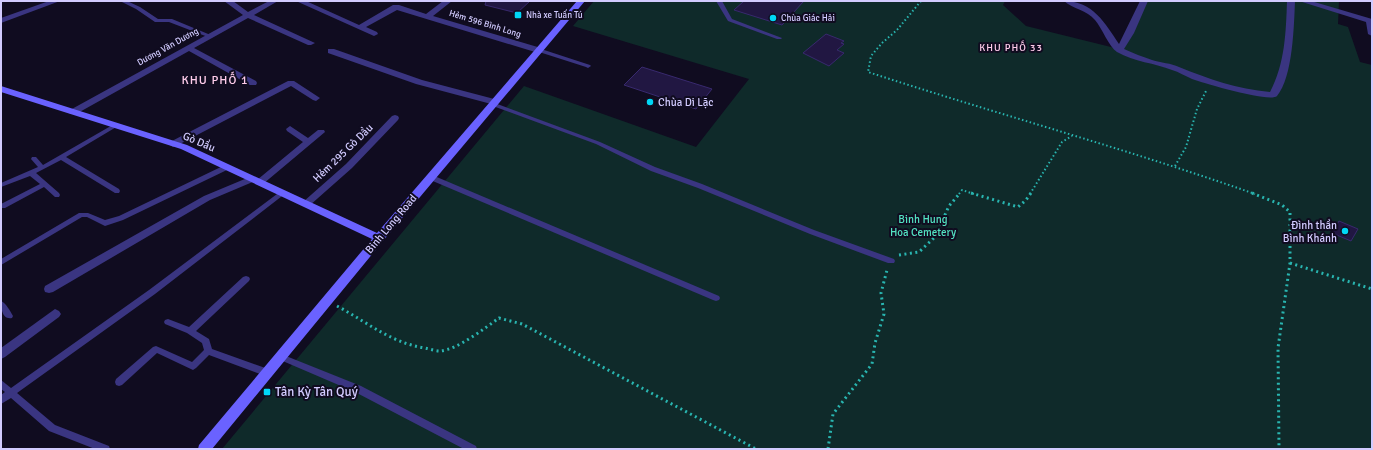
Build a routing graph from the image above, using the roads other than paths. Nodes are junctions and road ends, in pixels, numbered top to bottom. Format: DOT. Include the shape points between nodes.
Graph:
graph roads {
  1 [pos="56,1"];
  2 [pos="123,1"];
  3 [pos="228,1"];
  4 [pos="274,1"];
  5 [pos="300,1"];
  6 [pos="448,1"];
  7 [pos="581,1"];
  8 [pos="719,1"];
  9 [pos="1068,1"];
  10 [pos="1144,1"];
  11 [pos="1292,1"];
  12 [pos="1303,1"];
  13 [pos="247,15"];
  14 [pos="426,17"];
  15 [pos="1,21"];
  16 [pos="1370,22"];
  17 [pos="361,27"];
  18 [pos="374,34"];
  19 [pos="1372,34"];
  20 [pos="210,36"];
  21 [pos="778,38"];
  22 [pos="310,43"];
  23 [pos="188,48"];
  24 [pos="538,50"];
  25 [pos="1119,50"];
  26 [pos="331,51"];
  27 [pos="588,66"];
  28 [pos="253,83"];
  29 [pos="2,90"];
  30 [pos="316,98"];
  31 [pos="494,103"];
  32 [pos="73,112"];
  33 [pos="395,118"];
  34 [pos="116,125"];
  35 [pos="290,129"];
  36 [pos="321,132"];
  37 [pos="308,142"];
  38 [pos="173,144"];
  39 [pos="61,157"];
  40 [pos="34,158"];
  41 [pos="227,167"];
  42 [pos="42,168"];
  43 [pos="31,173"];
  44 [pos="430,177"];
  45 [pos="256,181"];
  46 [pos="1,185"];
  47 [pos="43,185"];
  48 [pos="117,191"];
  49 [pos="283,193"];
  50 [pos="56,195"];
  51 [pos="306,204"];
  52 [pos="3,206"];
  53 [pos="379,238"];
  54 [pos="891,261"];
  55 [pos="1,262"];
  56 [pos="246,279"];
  57 [pos="49,289"];
  58 [pos="716,298"];
  59 [pos="1,304"];
  60 [pos="55,314"];
  61 [pos="9,316"];
  62 [pos="168,322"];
  63 [pos="190,331"];
  64 [pos="208,351"];
  65 [pos="1,354"];
  66 [pos="281,357"];
  67 [pos="268,373"];
  68 [pos="119,382"];
  69 [pos="1,384"];
  70 [pos="11,393"];
  71 [pos="1,400"];
  72 [pos="106,449"];
  73 [pos="204,449"];
  74 [pos="473,449"];
  1 -- 15 [label="street"];
  2 -- 20 [label="lane" via="157,21 170,20"];
  3 -- 13 [label="street"];
  4 -- 13 [label="street, Dương Văn Dương"];
  5 -- 17 [label="street"];
  6 -- 14 [label="street"];
  7 -- 24 [label="main road, Binh Long Road"];
  8 -- 21 [label="lane" via="730,20"];
  9 -- 25 [label="street" via="1098,18"];
  10 -- 25 [label="street" via="1128,40"];
  11 -- 25 [label="street" via="1287,51 1279,85 1273,95 1251,93 1210,82"];
  12 -- 16 [label="street"];
  13 -- 20 [label="street, Dương Văn Dương"];
  13 -- 22 [label="street"];
  14 -- 17 [label="street, Hẻm 596 Bình Long" via="396,7"];
  14 -- 24 [label="street, Hẻm 596 Bình Long"];
  16 -- 19 [label="street"];
  17 -- 18 [label="street"];
  20 -- 23 [label="street, Dương Văn Dương"];
  23 -- 28 [label="street"];
  23 -- 32 [label="street, Dương Văn Dương"];
  24 -- 27 [label="lane"];
  24 -- 31 [label="main road, Binh Long Road"];
  26 -- 31 [label="street" via="419,82"];
  29 -- 32 [label="main road, Gò Dầu"];
  30 -- 38 [label="street" via="291,83"];
  31 -- 44 [label="main road, Binh Long Road"];
  31 -- 54 [label="lane" via="598,143 653,169"];
  32 -- 34 [label="main road, Gò Dầu"];
  33 -- 51 [label="street, Hẻm 295 Gò Dầu" via="349,166"];
  34 -- 38 [label="main road, Gò Dầu"];
  34 -- 39 [label="lane"];
  35 -- 37 [label="street"];
  36 -- 37 [label="street"];
  37 -- 45 [label="street"];
  38 -- 41 [label="main road, Gò Dầu"];
  39 -- 42 [label="lane"];
  39 -- 48 [label="lane"];
  40 -- 42 [label="lane"];
  41 -- 45 [label="main road, Gò Dầu"];
  41 -- 55 [label="lane" via="121,218 105,223 88,215 81,215"];
  42 -- 43 [label="lane"];
  43 -- 46 [label="lane"];
  43 -- 47 [label="lane"];
  44 -- 53 [label="main road, Binh Long Road"];
  44 -- 58 [label="lane"];
  45 -- 49 [label="main road, Gò Dầu"];
  45 -- 57 [label="street" via="195,205"];
  47 -- 50 [label="lane"];
  47 -- 52 [label="lane"];
  49 -- 51 [label="main road, Gò Dầu"];
  49 -- 70 [label="lane" via="152,292"];
  51 -- 53 [label="main road, Gò Dầu"];
  53 -- 66 [label="main road, Binh Long Road"];
  56 -- 63 [label="lane"];
  59 -- 61 [label="lane"];
  60 -- 65 [label="street"];
  62 -- 63 [label="lane"];
  63 -- 64 [label="lane" via="206,341"];
  64 -- 67 [label="lane"];
  64 -- 68 [label="lane" via="193,366 156,349"];
  66 -- 67 [label="main road, Binh Long Road"];
  66 -- 74 [label="lane" via="358,389"];
  67 -- 73 [label="main road, Binh Long Road"];
  69 -- 70 [label="lane"];
  70 -- 71 [label="lane"];
  70 -- 72 [label="lane" via="52,428"];
}
